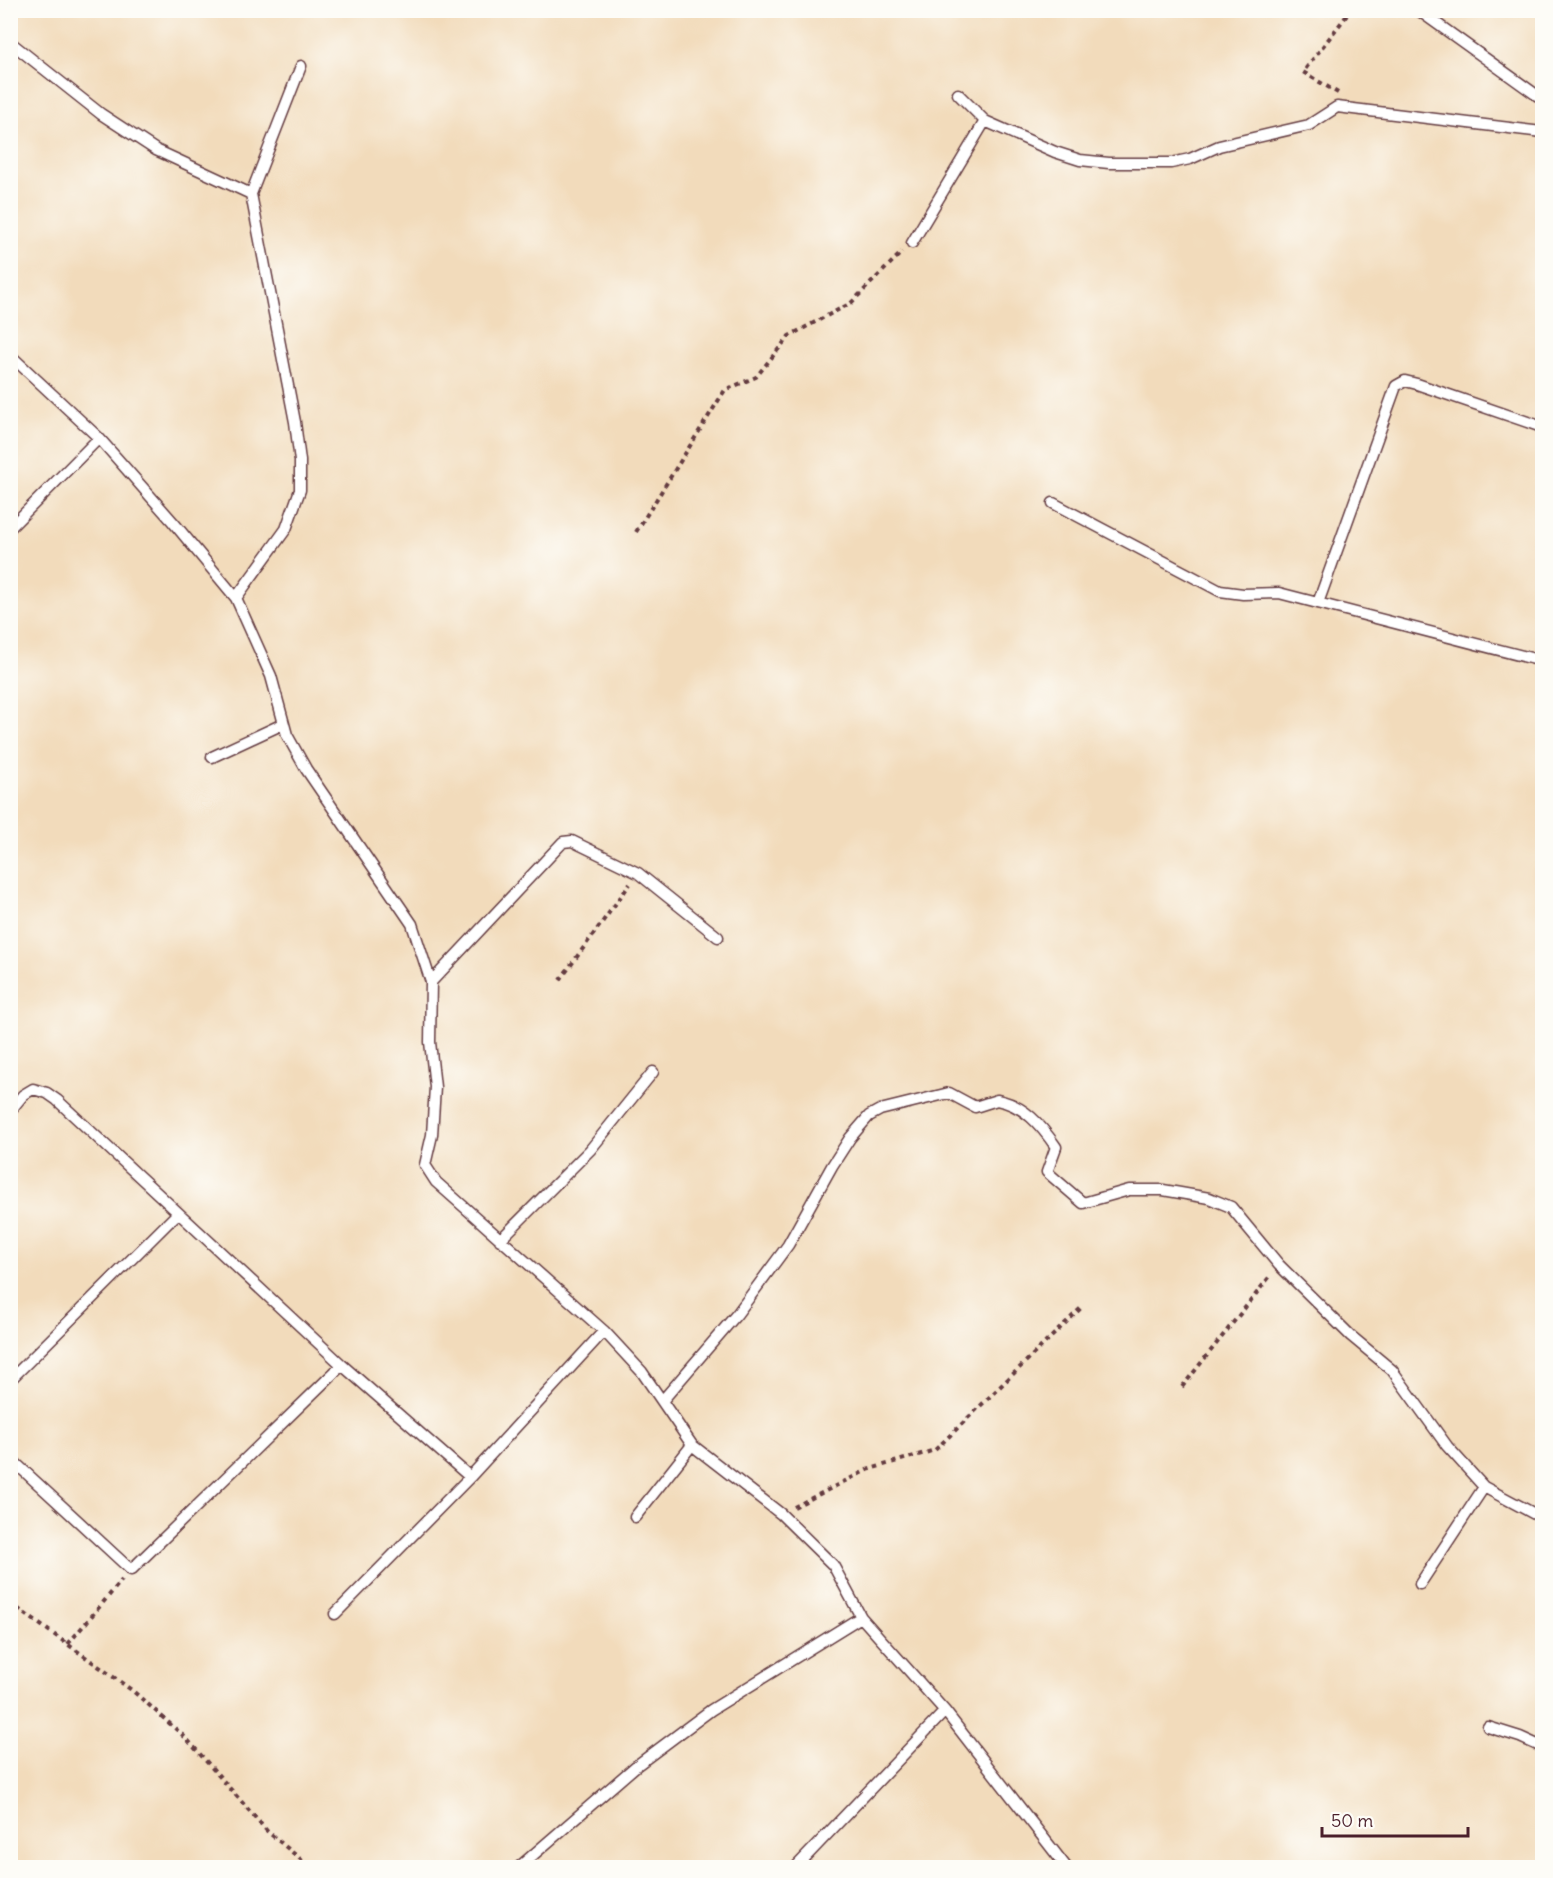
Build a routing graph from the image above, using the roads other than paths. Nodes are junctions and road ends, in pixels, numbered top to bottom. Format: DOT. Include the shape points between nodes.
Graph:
graph roads {
  1 [pos="1418,10"];
  2 [pos="10,42"];
  3 [pos="301,66"];
  4 [pos="958,94"];
  5 [pos="1542,99"];
  6 [pos="985,121"];
  7 [pos="1542,132"];
  8 [pos="251,194"];
  9 [pos="912,243"];
  10 [pos="10,355"];
  11 [pos="1542,427"];
  12 [pos="99,438"];
  13 [pos="1053,503"];
  14 [pos="10,528"];
  15 [pos="236,598"];
  16 [pos="1318,603"];
  17 [pos="1542,662"];
  18 [pos="283,724"];
  19 [pos="212,757"];
  20 [pos="718,937"];
  21 [pos="431,982"];
  22 [pos="653,1072"];
  23 [pos="10,1111"];
  24 [pos="178,1213"];
  25 [pos="500,1240"];
  26 [pos="604,1331"];
  27 [pos="342,1365"];
  28 [pos="10,1380"];
  29 [pos="662,1401"];
  30 [pos="692,1445"];
  31 [pos="10,1458"];
  32 [pos="470,1477"];
  33 [pos="1484,1488"];
  34 [pos="634,1517"];
  35 [pos="1542,1518"];
  36 [pos="1420,1584"];
  37 [pos="335,1614"];
  38 [pos="861,1617"];
  39 [pos="945,1711"];
  40 [pos="1488,1727"];
  41 [pos="1542,1747"];
  42 [pos="518,1868"];
  43 [pos="795,1868"];
  44 [pos="1067,1868"];
  1 -- 5 [label="lane"];
  2 -- 8 [label="lane" via="100,114 156,150"];
  3 -- 8 [label="lane"];
  4 -- 6 [label="lane"];
  6 -- 7 [label="lane" via="1080,160 1171,163 1220,146 1309,124 1337,107"];
  6 -- 9 [label="lane"];
  8 -- 15 [label="lane" via="295,423 300,490 286,529"];
  10 -- 12 [label="lane"];
  11 -- 16 [label="lane" via="1417,384 1405,381 1396,386"];
  12 -- 14 [label="lane"];
  12 -- 15 [label="lane"];
  13 -- 16 [label="lane" via="1220,591 1279,593"];
  15 -- 18 [label="lane" via="271,676"];
  16 -- 17 [label="lane"];
  18 -- 19 [label="lane"];
  18 -- 21 [label="lane" via="306,769 412,924"];
  20 -- 21 [label="lane" via="638,873 584,844 563,842"];
  21 -- 25 [label="lane" via="430,1042 435,1087 432,1135 425,1165 436,1182"];
  22 -- 25 [label="lane" via="590,1150"];
  23 -- 24 [label="lane" via="33,1089 47,1093"];
  24 -- 27 [label="lane"];
  24 -- 28 [label="lane"];
  25 -- 26 [label="lane"];
  26 -- 29 [label="lane" via="642,1372"];
  26 -- 32 [label="lane"];
  27 -- 31 [label="lane" via="131,1570"];
  27 -- 32 [label="lane"];
  29 -- 30 [label="lane"];
  29 -- 33 [label="lane" via="737,1314 788,1245 844,1148 869,1116 953,1093 975,1107 997,1100 1024,1111 1056,1146 1047,1172 1083,1203 1129,1190 1163,1190 1209,1198 1238,1213 1279,1265 1351,1336 1392,1370 1447,1446"];
  30 -- 34 [label="lane"];
  30 -- 38 [label="lane" via="781,1514 832,1565"];
  32 -- 37 [label="lane"];
  33 -- 35 [label="lane"];
  33 -- 36 [label="lane"];
  38 -- 39 [label="lane"];
  38 -- 42 [label="lane" via="711,1710 636,1766"];
  39 -- 43 [label="lane"];
  39 -- 44 [label="lane"];
  40 -- 41 [label="lane"];
}
